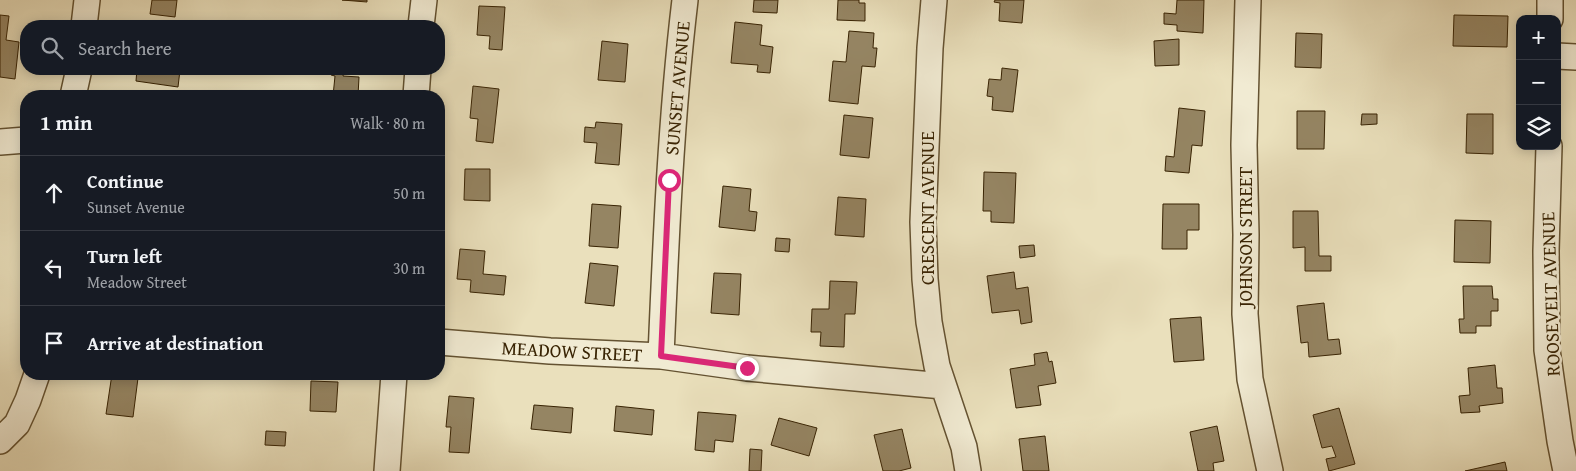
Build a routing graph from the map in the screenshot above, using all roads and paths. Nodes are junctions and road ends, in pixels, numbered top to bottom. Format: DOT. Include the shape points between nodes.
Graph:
graph roads {
  1 [pos="86,0"];
  2 [pos="424,0"];
  3 [pos="685,0"];
  4 [pos="934,0"];
  5 [pos="1248,0"];
  6 [pos="1550,0"];
  7 [pos="1550,15"];
  8 [pos="84,20"];
  9 [pos="422,20"];
  10 [pos="1561,56"];
  11 [pos="1576,57"];
  12 [pos="78,75"];
  13 [pos="418,75"];
  14 [pos="74,90"];
  15 [pos="416,90"];
  16 [pos="20,140"];
  17 [pos="0,142"];
  18 [pos="1549,150"];
  19 [pos="445,342"];
  20 [pos="661,356"];
  21 [pos="35,380"];
  22 [pos="394,380"];
  23 [pos="943,386"];
  24 [pos="0,442"];
  25 [pos="387,471"];
  26 [pos="968,471"];
  27 [pos="1270,471"];
  28 [pos="1566,471"];
  1 -- 8 [label="street"];
  2 -- 9 [label="street"];
  3 -- 20 [label="street, SUNSET AVENUE" via="669,180"];
  4 -- 23 [label="street, CRESCENT AVENUE" via="923,222 929,322"];
  5 -- 27 [label="street, JOHNSON STREET" via="1244,145 1245,314 1250,379"];
  6 -- 7 [label="street"];
  10 -- 11 [label="street"];
  12 -- 14 [label="street"];
  13 -- 15 [label="street"];
  16 -- 17 [label="street"];
  18 -- 28 [label="street, ROOSEVELT AVENUE" via="1548,350"];
  19 -- 20 [label="street, MEADOW STREET"];
  20 -- 23 [label="street, MEADOW STREET" via="747,368"];
  21 -- 24 [label="street" via="16,424"];
  22 -- 25 [label="street"];
  23 -- 26 [label="street, CRESCENT AVENUE" via="964,447"];
}
